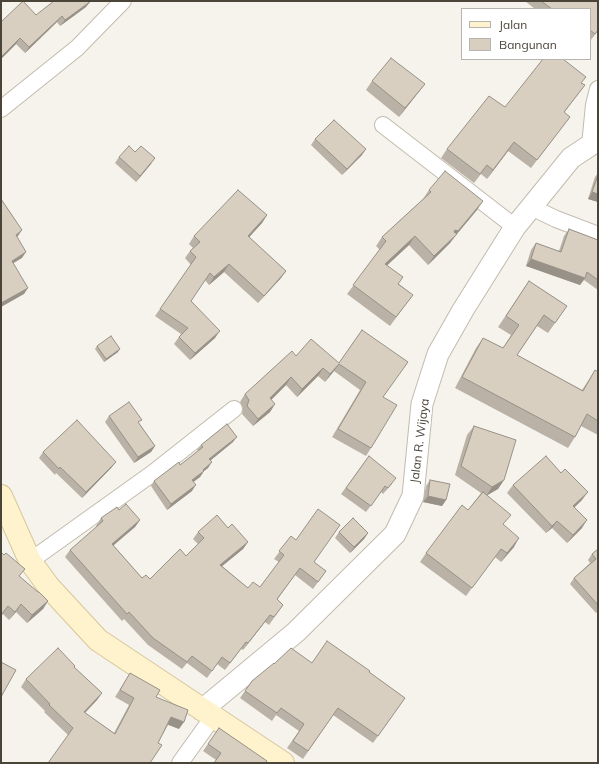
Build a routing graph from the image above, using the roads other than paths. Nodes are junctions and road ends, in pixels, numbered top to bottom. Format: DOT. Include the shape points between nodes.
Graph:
graph roads {
  1 [pos="123,1"];
  2 [pos="598,89"];
  3 [pos="1,109"];
  4 [pos="384,125"];
  5 [pos="594,143"];
  6 [pos="531,207"];
  7 [pos="515,227"];
  8 [pos="598,235"];
  9 [pos="234,409"];
  10 [pos="1,496"];
  11 [pos="30,561"];
  12 [pos="208,713"];
  13 [pos="180,763"];
  14 [pos="283,763"];
  1 -- 3 [label="street" via="77,48"];
  2 -- 5 [label="street" via="594,104"];
  4 -- 7 [label="street"];
  5 -- 6 [label="street, Jalan R. Wijaya" via="571,158"];
  6 -- 7 [label="street, Jalan R. Wijaya"];
  6 -- 8 [label="street"];
  7 -- 12 [label="street, Jalan R. Wijaya" via="438,354 422,404 412,496 395,534 296,632"];
  9 -- 11 [label="street" via="153,473"];
  10 -- 11 [label="main road"];
  11 -- 12 [label="main road" via="49,587 98,640"];
  12 -- 13 [label="street"];
  12 -- 14 [label="main road"];
}
